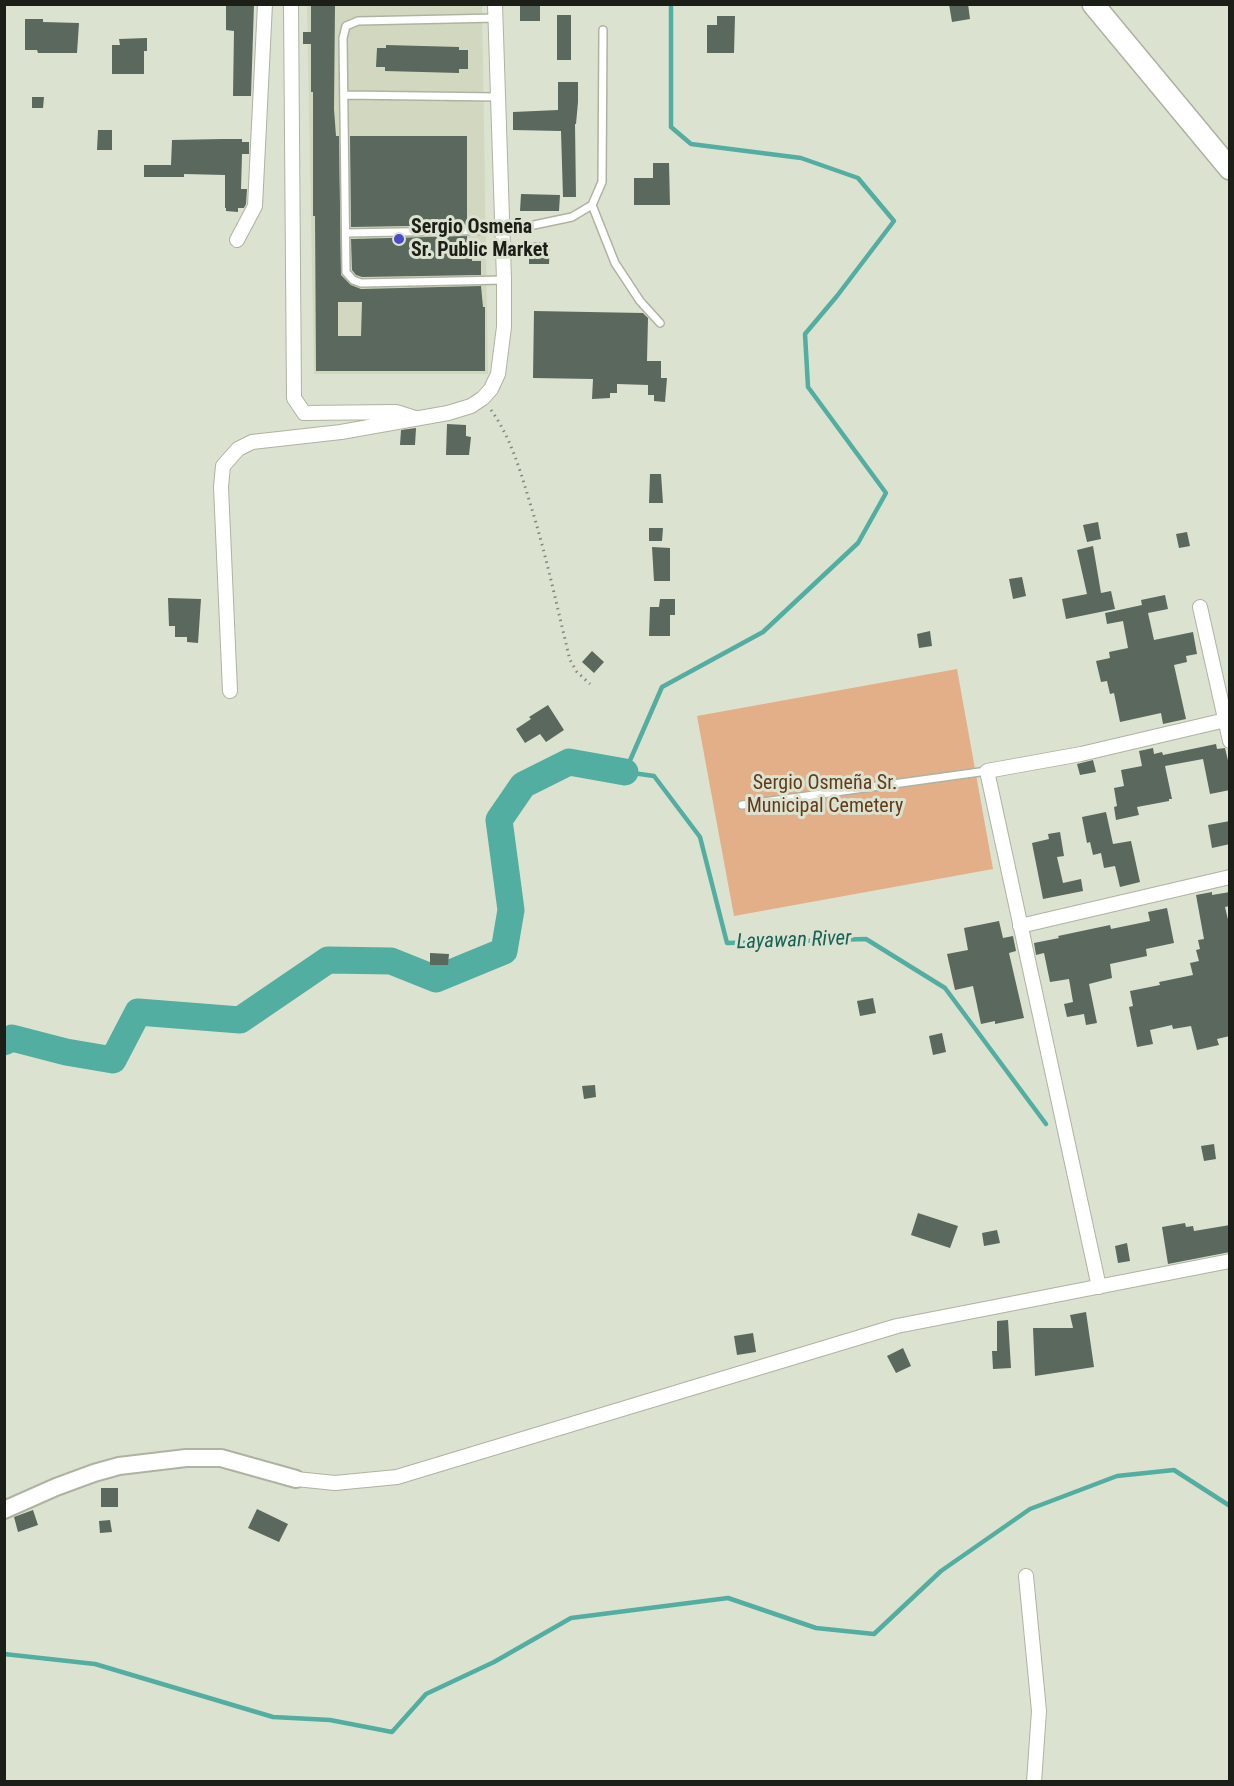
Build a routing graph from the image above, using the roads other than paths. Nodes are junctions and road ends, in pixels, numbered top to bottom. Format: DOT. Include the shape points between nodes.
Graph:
graph roads {
  1 [pos="265,4"];
  2 [pos="291,4"];
  3 [pos="1094,4"];
  4 [pos="496,11"];
  5 [pos="603,30"];
  6 [pos="344,95"];
  7 [pos="498,97"];
  8 [pos="1230,169"];
  9 [pos="592,205"];
  10 [pos="503,228"];
  11 [pos="347,233"];
  12 [pos="237,240"];
  13 [pos="504,280"];
  14 [pos="660,323"];
  15 [pos="419,419"];
  16 [pos="1200,607"];
  17 [pos="230,691"];
  18 [pos="1227,720"];
  19 [pos="1230,741"];
  20 [pos="987,771"];
  21 [pos="742,805"];
  22 [pos="1230,877"];
  23 [pos="1020,926"];
  24 [pos="1230,1261"];
  25 [pos="1099,1287"];
  26 [pos="296,1479"];
  27 [pos="4,1510"];
  28 [pos="1026,1576"];
  29 [pos="1034,1782"];
  1 -- 12 [label="street" via="255,206"];
  2 -- 15 [label="street" via="294,398 304,413 396,412"];
  3 -- 8 [label="highway"];
  4 -- 6 [label="lane" via="358,21 346,26"];
  4 -- 7 [label="street"];
  5 -- 9 [label="lane" via="602,182"];
  6 -- 7 [label="lane"];
  6 -- 11 [label="lane"];
  7 -- 10 [label="street"];
  9 -- 10 [label="lane" via="572,217"];
  9 -- 14 [label="lane" via="615,263"];
  10 -- 11 [label="lane"];
  10 -- 13 [label="street"];
  11 -- 13 [label="lane" via="346,272 353,280"];
  13 -- 15 [label="street" via="504,327 498,374 491,389 471,406"];
  15 -- 17 [label="street" via="252,442 223,466"];
  16 -- 18 [label="street"];
  18 -- 19 [label="street"];
  18 -- 20 [label="street"];
  20 -- 21 [label="lane"];
  20 -- 23 [label="street"];
  22 -- 23 [label="street"];
  23 -- 25 [label="street"];
  24 -- 25 [label="street"];
  25 -- 26 [label="street" via="897,1326 397,1477 335,1483"];
  26 -- 27 [label="street" via="221,1458 186,1458 94,1473"];
  28 -- 29 [label="street" via="1039,1711"];
}
